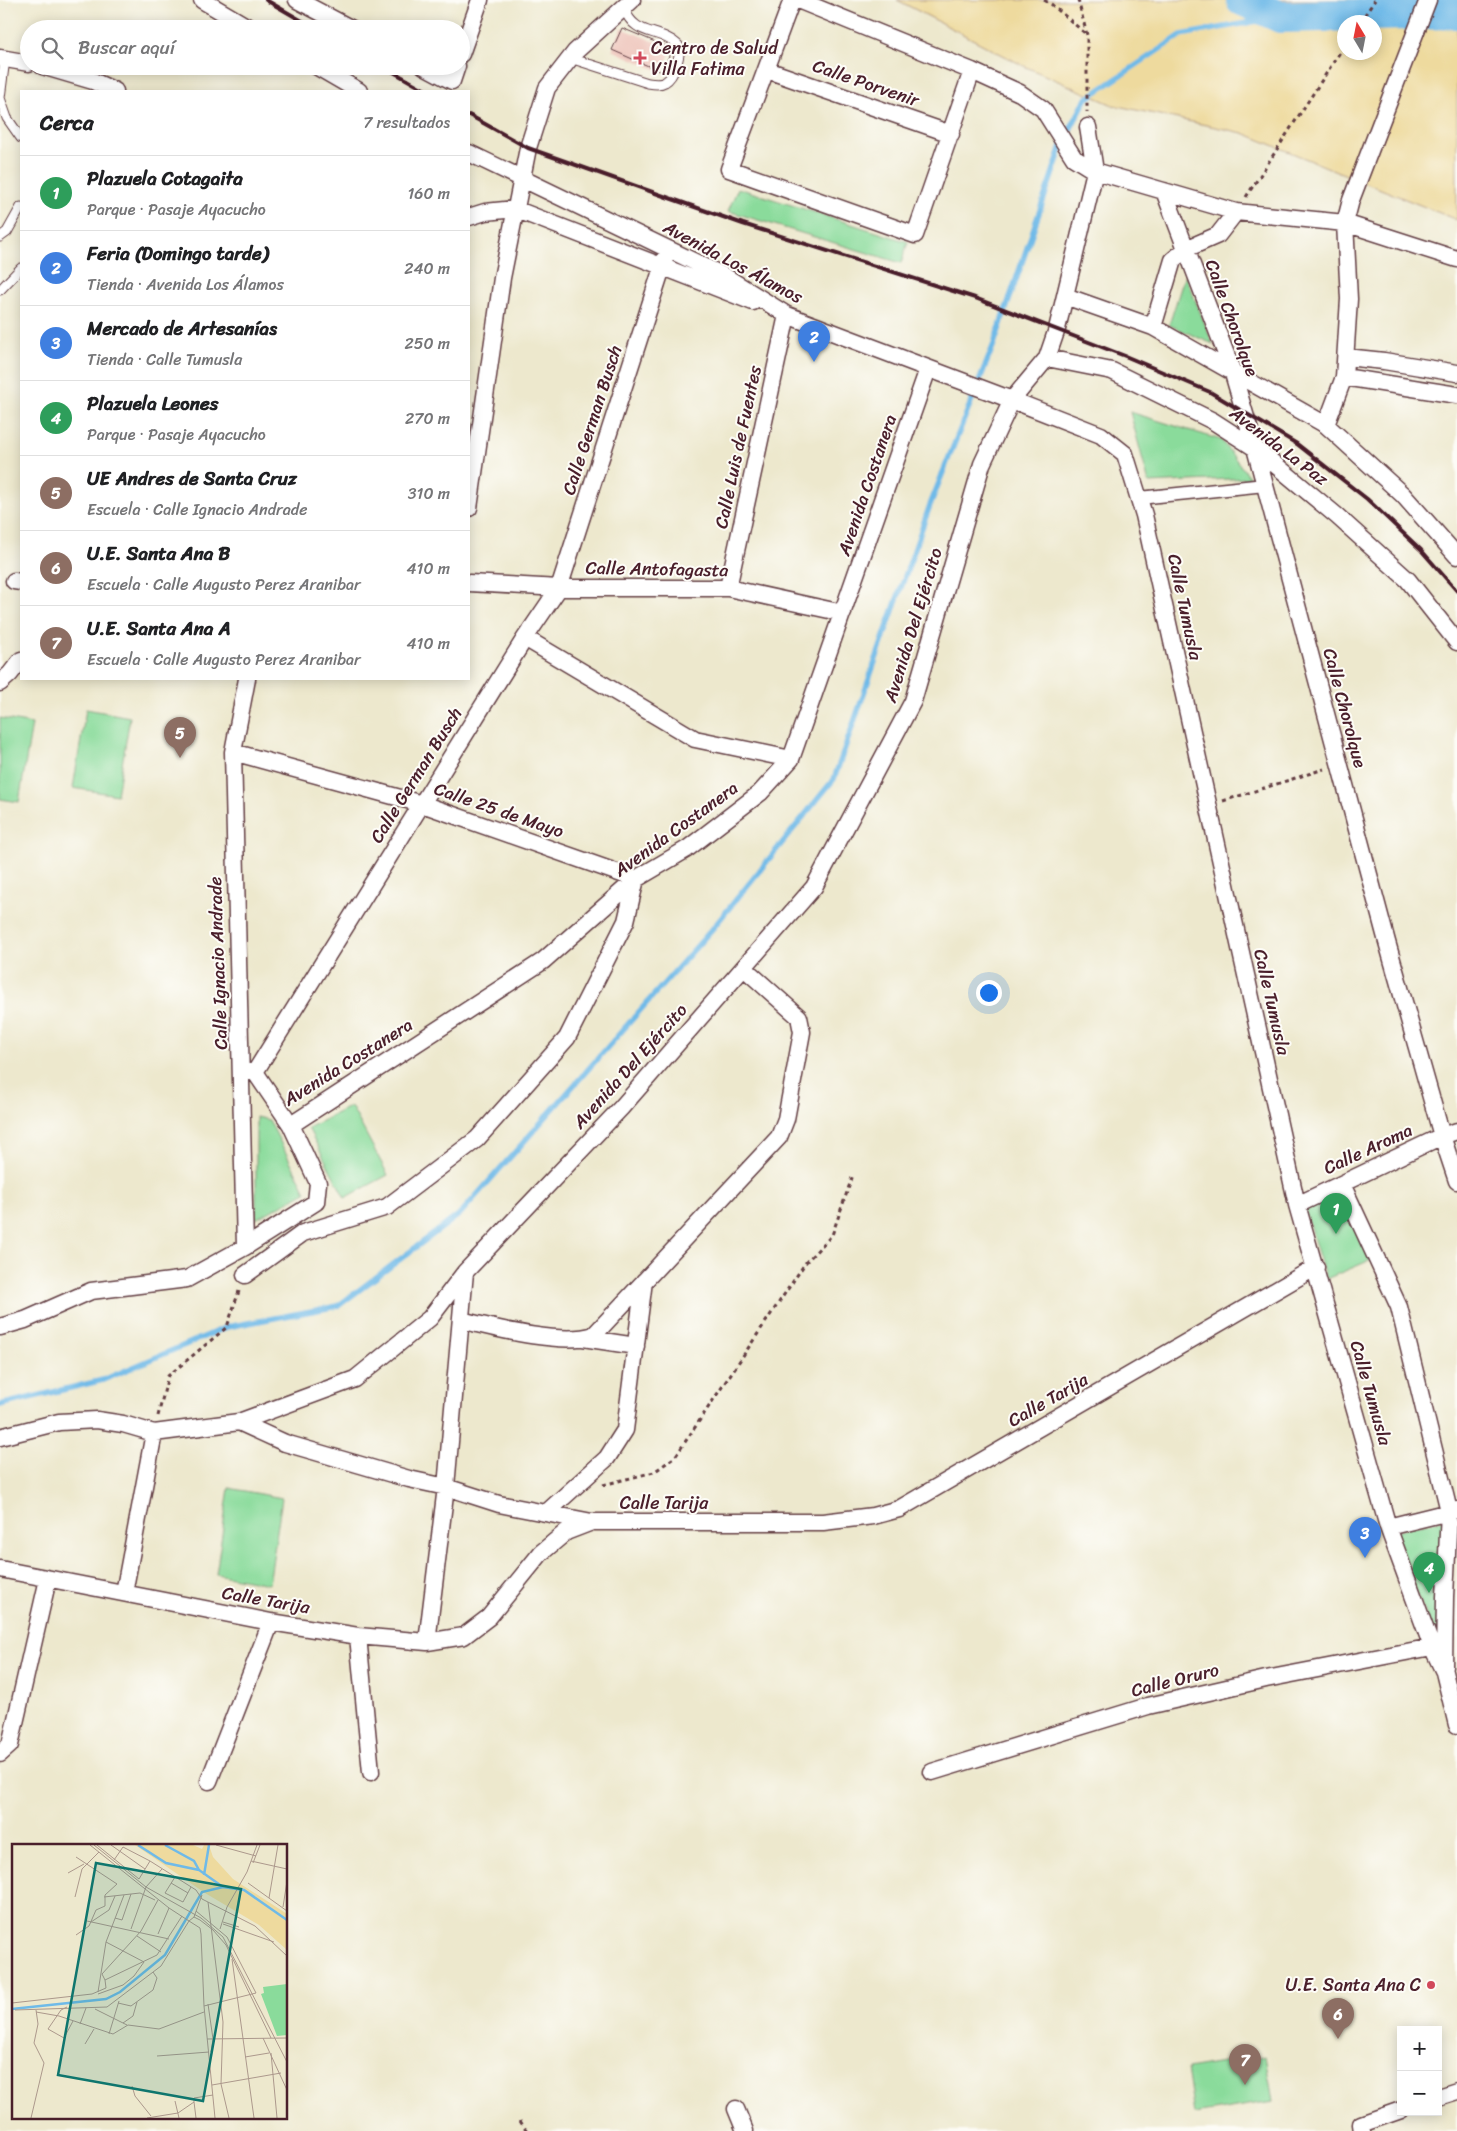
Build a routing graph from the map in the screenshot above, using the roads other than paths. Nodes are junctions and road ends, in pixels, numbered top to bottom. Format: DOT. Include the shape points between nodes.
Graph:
graph roads {
  1 [pos="202,0"];
  2 [pos="297,0"];
  3 [pos="480,0"];
  4 [pos="792,0"];
  5 [pos="798,0"];
  6 [pos="1428,0"];
  7 [pos="628,4"];
  8 [pos="236,20"];
  9 [pos="335,20"];
  10 [pos="470,28"];
  11 [pos="3,58"];
  12 [pos="570,58"];
  13 [pos="20,61"];
  14 [pos="767,70"];
  15 [pos="972,71"];
  16 [pos="73,75"];
  17 [pos="331,75"];
  18 [pos="113,90"];
  19 [pos="357,90"];
  20 [pos="0,98"];
  21 [pos="1088,127"];
  22 [pos="951,134"];
  23 [pos="20,137"];
  24 [pos="470,154"];
  25 [pos="1095,171"];
  26 [pos="522,180"];
  27 [pos="1164,191"];
  28 [pos="20,209"];
  29 [pos="516,209"];
  30 [pos="1236,212"];
  31 [pos="470,218"];
  32 [pos="1345,223"];
  33 [pos="0,237"];
  34 [pos="668,249"];
  35 [pos="1186,250"];
  36 [pos="1457,258"];
  37 [pos="662,268"];
  38 [pos="20,269"];
  39 [pos="0,290"];
  40 [pos="1065,296"];
  41 [pos="788,315"];
  42 [pos="1153,327"];
  43 [pos="1346,357"];
  44 [pos="1047,358"];
  45 [pos="928,368"];
  46 [pos="1232,370"];
  47 [pos="1457,373"];
  48 [pos="1344,377"];
  49 [pos="1457,395"];
  50 [pos="1012,400"];
  51 [pos="1326,425"];
  52 [pos="1255,448"];
  53 [pos="1265,485"];
  54 [pos="1139,498"];
  55 [pos="470,501"];
  56 [pos="1457,556"];
  57 [pos="470,583"];
  58 [pos="559,588"];
  59 [pos="728,588"];
  60 [pos="843,613"];
  61 [pos="525,638"];
  62 [pos="1457,642"];
  63 [pos="20,661"];
  64 [pos="247,680"];
  65 [pos="0,683"];
  66 [pos="232,752"];
  67 [pos="791,760"];
  68 [pos="422,804"];
  69 [pos="636,879"];
  70 [pos="744,968"];
  71 [pos="248,1072"];
  72 [pos="291,1125"];
  73 [pos="1450,1134"];
  74 [pos="1457,1181"];
  75 [pos="1342,1184"];
  76 [pos="1297,1205"];
  77 [pos="245,1247"];
  78 [pos="1316,1267"];
  79 [pos="465,1272"];
  80 [pos="245,1275"];
  81 [pos="644,1281"];
  82 [pos="461,1320"];
  83 [pos="0,1328"];
  84 [pos="583,1338"];
  85 [pos="636,1346"];
  86 [pos="239,1422"];
  87 [pos="154,1433"];
  88 [pos="0,1437"];
  89 [pos="446,1486"];
  90 [pos="1453,1511"];
  91 [pos="546,1513"];
  92 [pos="592,1522"];
  93 [pos="1388,1527"];
  94 [pos="0,1569"];
  95 [pos="48,1579"];
  96 [pos="124,1593"];
  97 [pos="271,1622"];
  98 [pos="358,1636"];
  99 [pos="427,1642"];
  100 [pos="1432,1647"];
  101 [pos="1444,1672"];
  102 [pos="1457,1725"];
  103 [pos="0,1754"];
  104 [pos="371,1772"];
  105 [pos="932,1772"];
  106 [pos="209,1781"];
  107 [pos="1457,2091"];
  108 [pos="1442,2096"];
  109 [pos="736,2109"];
  110 [pos="1397,2111"];
  111 [pos="745,2131"];
  112 [pos="1362,2131"];
  1 -- 8 [label="street"];
  2 -- 9 [label="street"];
  3 -- 10 [label="street"];
  4 -- 14 [label="street"];
  5 -- 15 [label="street"];
  6 -- 32 [label="street"];
  7 -- 12 [label="street"];
  7 -- 12 [label="lane" via="627,16 635,27 678,45 679,56 669,78 660,84 648,83"];
  11 -- 13 [label="street"];
  11 -- 20 [label="lane"];
  12 -- 26 [label="street" via="547,88 528,148"];
  14 -- 22 [label="street, Calle Porvenir"];
  14 -- 22 [label="street" via="729,169 915,235"];
  15 -- 22 [label="street"];
  15 -- 25 [label="street" via="1020,92 1043,109 1074,158"];
  16 -- 18 [label="street"];
  17 -- 19 [label="street"];
  20 -- 23 [label="lane" via="7,118"];
  21 -- 25 [label="street"];
  24 -- 26 [label="street, Avenida Los Álamos"];
  25 -- 27 [label="street"];
  25 -- 40 [label="street"];
  26 -- 29 [label="street"];
  26 -- 34 [label="street, Avenida Los Álamos"];
  27 -- 30 [label="street"];
  27 -- 35 [label="street, Calle Chorolque"];
  28 -- 33 [label="lane" via="7,232"];
  29 -- 31 [label="street" via="485,212"];
  29 -- 37 [label="street"];
  29 -- 55 [label="street" via="502,278"];
  30 -- 32 [label="street"];
  30 -- 35 [label="street, Calle Chorolque" via="1218,235"];
  32 -- 36 [label="street"];
  32 -- 43 [label="street" via="1350,299"];
  34 -- 37 [label="street, Calle German Busch"];
  34 -- 41 [label="street, Avenida Los Álamos" via="726,277"];
  35 -- 42 [label="street, Calle Chorolque" via="1173,260"];
  35 -- 46 [label="street, Calle Chorolque"];
  37 -- 41 [label="street"];
  37 -- 58 [label="street, Calle German Busch"];
  38 -- 39 [label="lane"];
  40 -- 42 [label="street, Avenida La Paz"];
  40 -- 44 [label="street"];
  41 -- 45 [label="street, Avenida Los Álamos"];
  41 -- 59 [label="street, Calle Luis de Fuentes"];
  42 -- 46 [label="street, Avenida La Paz"];
  43 -- 47 [label="street"];
  43 -- 48 [label="street"];
  44 -- 50 [label="street"];
  44 -- 52 [label="street, Avenida La Paz" via="1112,371 1213,421"];
  45 -- 50 [label="street, Avenida Los Álamos"];
  45 -- 60 [label="street, Avenida Costanera"];
  46 -- 51 [label="street, Avenida La Paz"];
  46 -- 52 [label="street, Calle Chorolque"];
  48 -- 49 [label="street"];
  48 -- 51 [label="street"];
  50 -- 54 [label="street, Calle Tumusla" via="1101,435 1125,454"];
  50 -- 70 [label="street, Avenida Del Ejército" via="982,464 914,701 814,887"];
  51 -- 56 [label="street, Avenida La Paz" via="1403,495"];
  52 -- 53 [label="street, Calle Chorolque"];
  52 -- 62 [label="street, Avenida La Paz" via="1408,580"];
  53 -- 54 [label="street"];
  53 -- 73 [label="street, Calle Chorolque" via="1340,764"];
  54 -- 76 [label="street, Calle Tumusla"];
  57 -- 58 [label="street, Calle Antofagasta"];
  58 -- 59 [label="street, Calle Antofagasta"];
  58 -- 61 [label="street, Calle German Busch"];
  59 -- 60 [label="street, Calle Antofagasta"];
  60 -- 67 [label="street, Avenida Costanera"];
  61 -- 67 [label="street" via="695,739"];
  61 -- 68 [label="street, Calle German Busch"];
  63 -- 65 [label="street"];
  64 -- 66 [label="street, Calle Ignacio Andrade"];
  66 -- 68 [label="street, Calle 25 de Mayo"];
  66 -- 71 [label="street, Calle Ignacio Andrade"];
  67 -- 69 [label="street, Avenida Costanera" via="760,793 687,849"];
  68 -- 69 [label="street, Calle 25 de Mayo"];
  68 -- 71 [label="street, Calle German Busch"];
  69 -- 72 [label="street, Avenida Costanera" via="543,961"];
  69 -- 80 [label="street" via="626,921 568,1038 477,1139 387,1207 303,1233"];
  70 -- 79 [label="street, Avenida Del Ejército" via="621,1108"];
  70 -- 81 [label="street" via="799,1017 802,1032 786,1119 778,1137"];
  71 -- 72 [label="street, Avenida Costanera"];
  71 -- 77 [label="street, Calle Ignacio Andrade"];
  72 -- 77 [label="street" via="318,1183 316,1202"];
  73 -- 74 [label="street, Calle Chorolque"];
  73 -- 75 [label="street, Calle Aroma"];
  75 -- 76 [label="street, Calle Aroma"];
  75 -- 90 [label="street" via="1399,1306"];
  76 -- 78 [label="street, Calle Tumusla"];
  77 -- 83 [label="street" via="187,1279 91,1291"];
  78 -- 92 [label="street, Calle Tarija" via="899,1508 873,1516 824,1522"];
  78 -- 93 [label="street, Calle Tumusla"];
  79 -- 82 [label="street"];
  79 -- 86 [label="street, Avenida Del Ejército" via="430,1318 355,1379"];
  81 -- 84 [label="street" via="594,1334"];
  81 -- 85 [label="street"];
  82 -- 84 [label="street" via="520,1334"];
  82 -- 89 [label="street"];
  84 -- 85 [label="street"];
  85 -- 91 [label="street" via="626,1430 607,1458"];
  86 -- 87 [label="street, Avenida Del Ejército"];
  86 -- 89 [label="street" via="285,1443 409,1479"];
  87 -- 88 [label="street, Avenida Del Ejército" via="97,1420 59,1422"];
  87 -- 96 [label="street"];
  89 -- 91 [label="street" via="499,1504"];
  89 -- 99 [label="street"];
  90 -- 93 [label="street"];
  90 -- 101 [label="street" via="1445,1597"];
  91 -- 92 [label="street"];
  92 -- 99 [label="street, Calle Tarija" via="566,1532 542,1553 489,1618 464,1636"];
  93 -- 100 [label="street, Calle Tumusla"];
  94 -- 95 [label="street, Calle Tarija"];
  95 -- 96 [label="street, Calle Tarija"];
  95 -- 103 [label="street" via="10,1745"];
  96 -- 97 [label="street, Calle Tarija"];
  97 -- 98 [label="street, Calle Tarija"];
  97 -- 106 [label="street"];
  98 -- 99 [label="street, Calle Tarija"];
  98 -- 104 [label="street"];
  100 -- 101 [label="street, Calle Tumusla"];
  100 -- 105 [label="street, Calle Oruro" via="1148,1706"];
  101 -- 102 [label="street"];
  107 -- 108 [label="street"];
  109 -- 111 [label="street"];
  110 -- 112 [label="street" via="1361,2124"];
}
